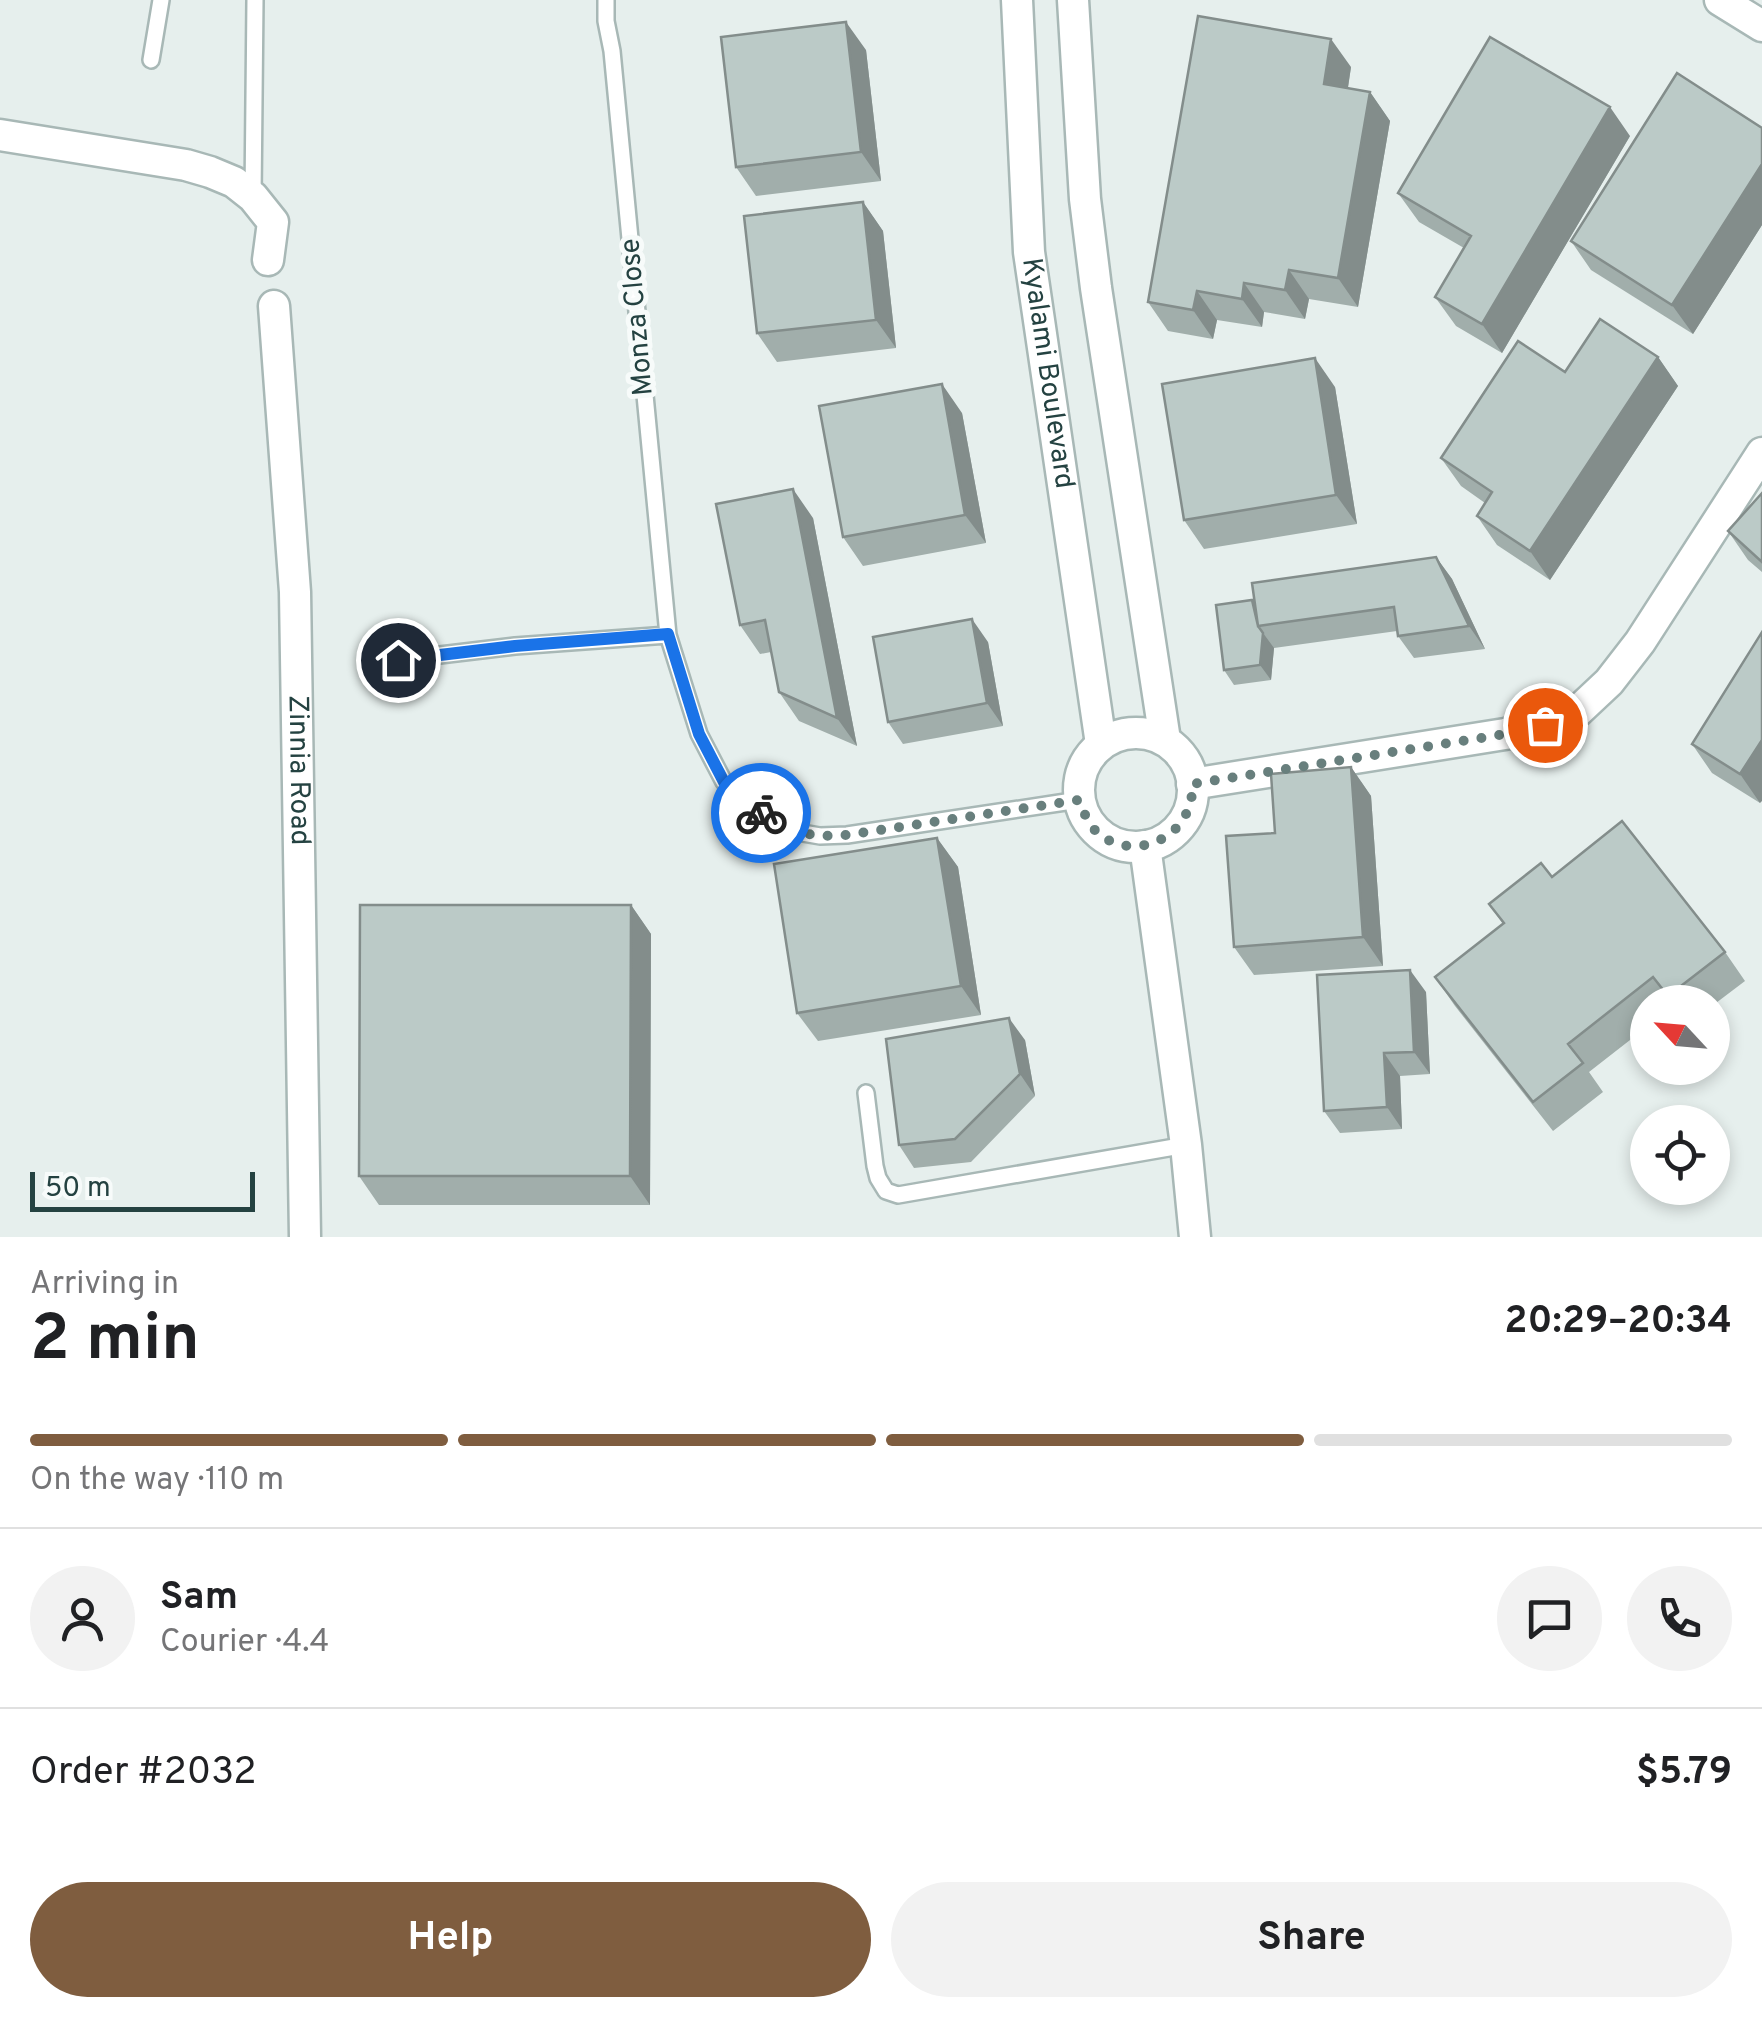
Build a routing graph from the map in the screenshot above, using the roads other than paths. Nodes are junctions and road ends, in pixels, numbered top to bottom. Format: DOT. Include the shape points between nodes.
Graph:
graph roads {
  1 [pos="161,0"];
  2 [pos="255,0"];
  3 [pos="606,0"];
  4 [pos="1016,0"];
  5 [pos="1073,0"];
  6 [pos="1720,0"];
  7 [pos="1762,26"];
  8 [pos="150,60"];
  9 [pos="0,135"];
  10 [pos="243,189"];
  11 [pos="268,260"];
  12 [pos="274,306"];
  13 [pos="1762,454"];
  14 [pos="668,634"];
  15 [pos="398,660"];
  16 [pos="1164,740"];
  17 [pos="1101,744"];
  18 [pos="1192,784"];
  19 [pos="1079,800"];
  20 [pos="1145,846"];
  21 [pos="866,1092"];
  22 [pos="1186,1145"];
  23 [pos="305,1237"];
  24 [pos="1195,1237"];
  1 -- 8 [label="lane"];
  2 -- 10 [label="lane"];
  3 -- 14 [label="lane, Monza Close"];
  4 -- 17 [label="street, Kyalami Boulevard" via="1029,252"];
  5 -- 16 [label="street" via="1085,199"];
  6 -- 7 [label="street"];
  9 -- 10 [label="street" via="186,164"];
  10 -- 11 [label="street" via="273,222"];
  12 -- 23 [label="street, Zinnia Road" via="295,592"];
  13 -- 18 [label="street" via="1640,642 1577,712 1506,734"];
  14 -- 15 [label="lane"];
  14 -- 19 [label="lane, Monza Close" via="699,734 724,782 791,831 847,835"];
  16 -- 17 [label="street" via="1132,733"];
  16 -- 18 [label="street" via="1188,766"];
  17 -- 19 [label="street" via="1080,779"];
  18 -- 20 [label="street" via="1186,817"];
  19 -- 20 [label="street" via="1096,831 1110,841"];
  20 -- 22 [label="street"];
  21 -- 22 [label="lane" via="878,1178 898,1196"];
  22 -- 24 [label="street"];
}
